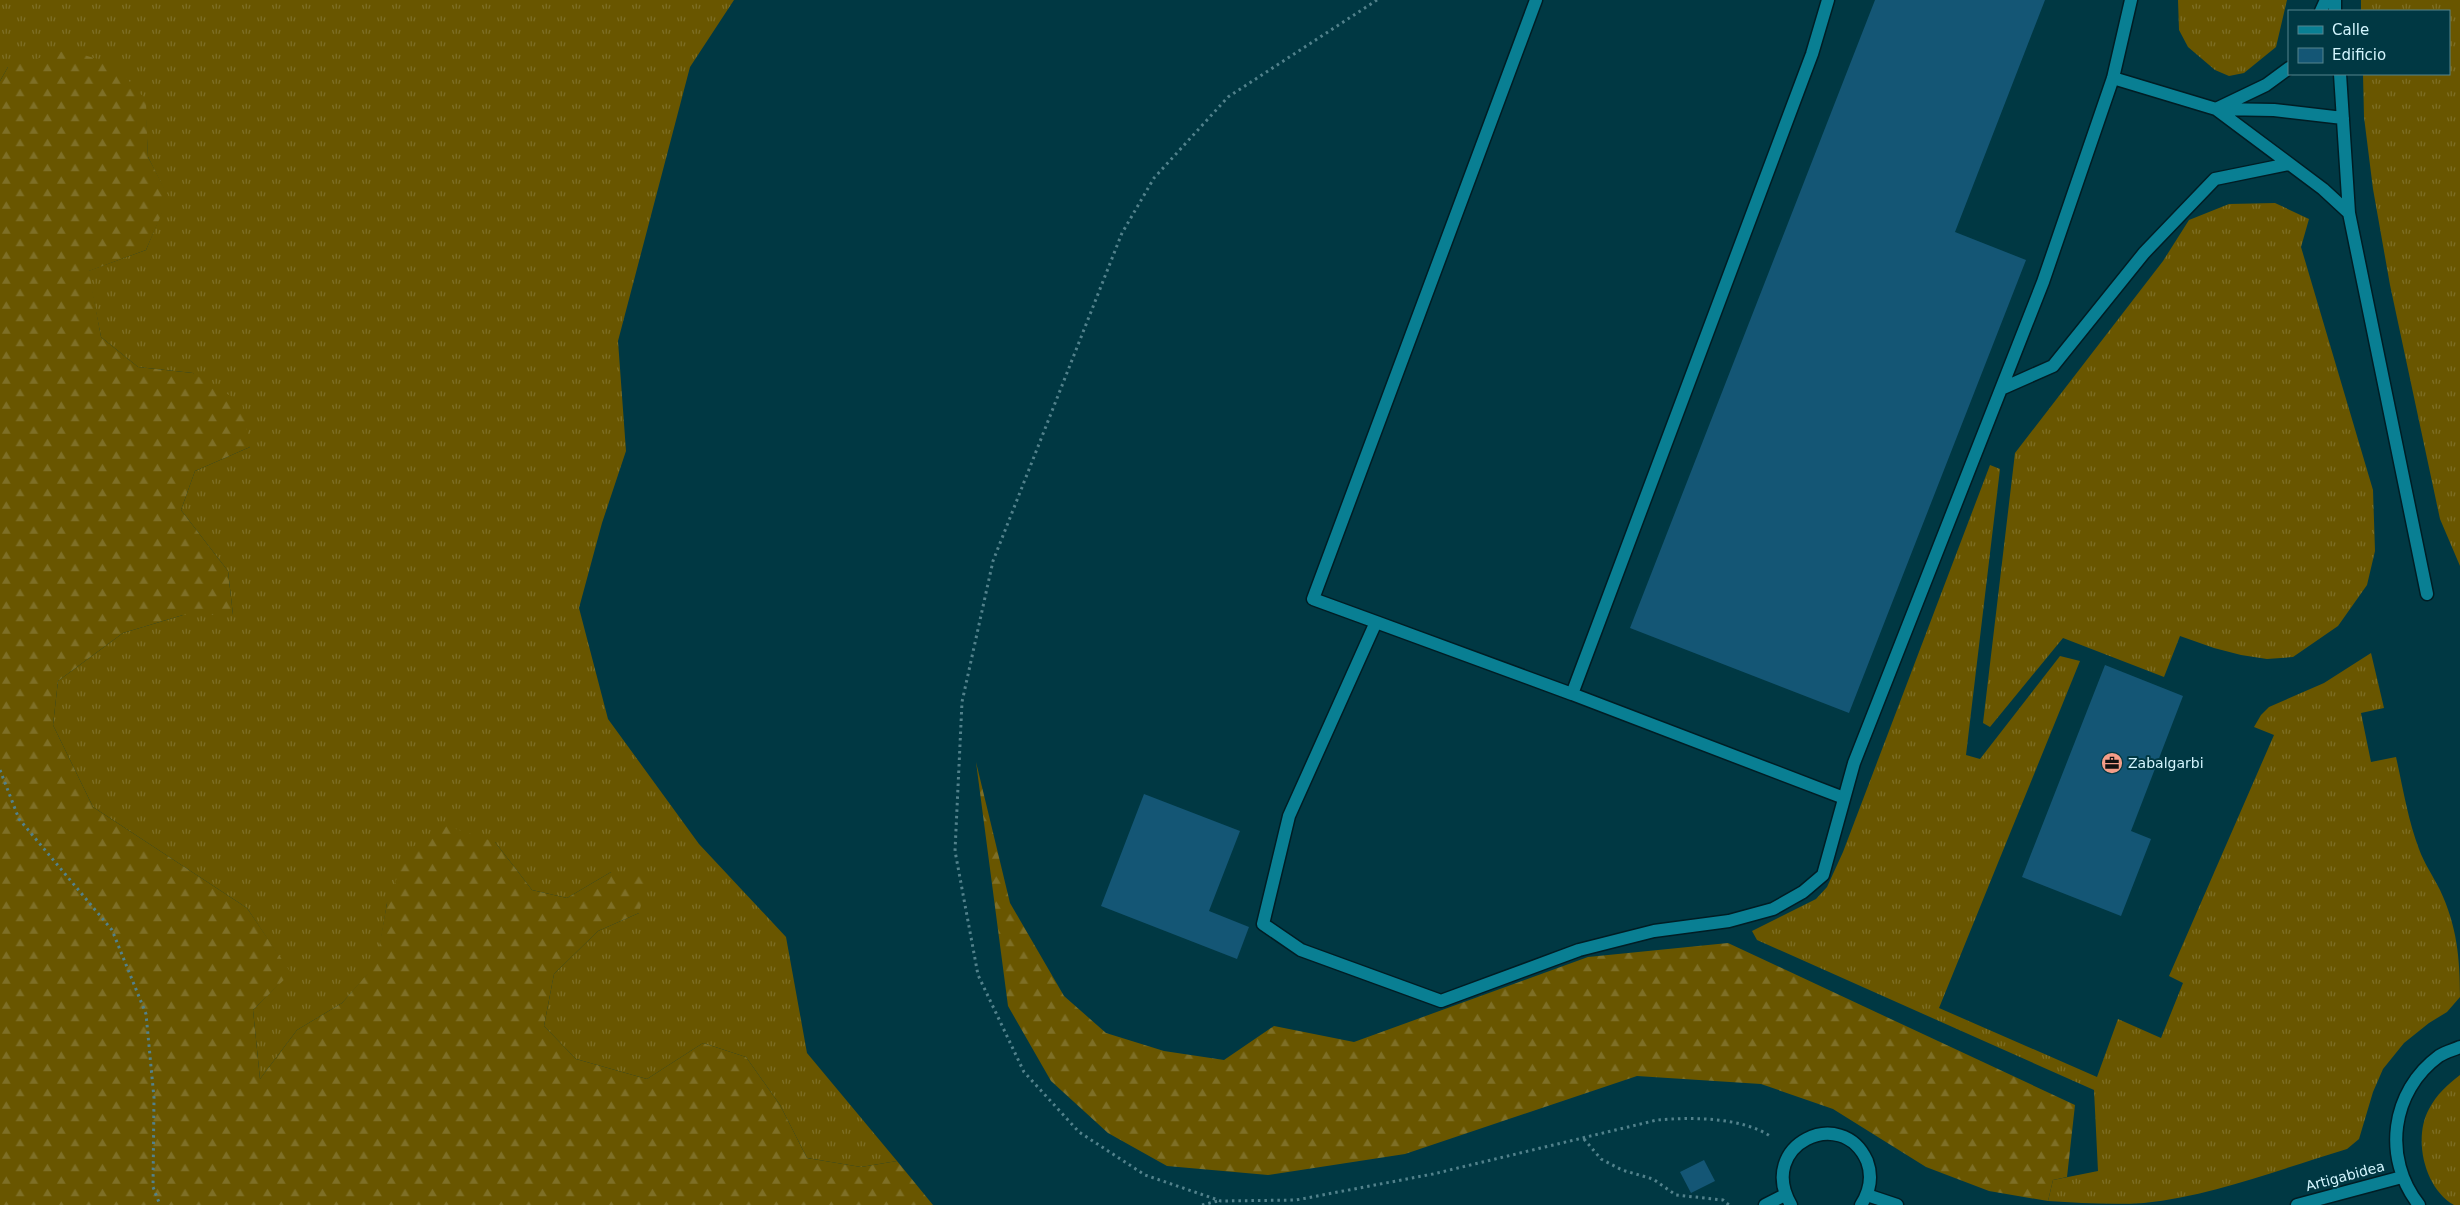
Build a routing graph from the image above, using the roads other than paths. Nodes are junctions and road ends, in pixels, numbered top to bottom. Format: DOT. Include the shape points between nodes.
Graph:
graph roads {
  1 [pos="1536,0"];
  2 [pos="1828,0"];
  3 [pos="2130,0"];
  4 [pos="2288,69"];
  5 [pos="2340,75"];
  6 [pos="2114,78"];
  7 [pos="2216,109"];
  8 [pos="2343,118"];
  9 [pos="2289,164"];
  10 [pos="2349,212"];
  11 [pos="2001,389"];
  12 [pos="2427,594"];
  13 [pos="1376,622"];
  14 [pos="1572,694"];
  15 [pos="1844,798"];
  16 [pos="2460,1047"];
  17 [pos="2402,1176"];
  18 [pos="1788,1200"];
  19 [pos="1864,1200"];
  20 [pos="1765,1205"];
  21 [pos="1897,1205"];
  22 [pos="2297,1205"];
  23 [pos="2419,1205"];
  1 -- 13 [label="street" via="1313,599"];
  2 -- 14 [label="street" via="1812,54"];
  3 -- 6 [label="street"];
  4 -- 7 [label="street" via="2266,85"];
  5 -- 8 [label="street"];
  6 -- 7 [label="street"];
  6 -- 11 [label="street" via="2044,282"];
  7 -- 8 [label="street" via="2274,110"];
  7 -- 9 [label="street"];
  8 -- 10 [label="street"];
  9 -- 10 [label="street"];
  9 -- 11 [label="street" via="2215,180 2144,253 2053,366"];
  10 -- 12 [label="street"];
  11 -- 15 [label="street" via="1854,763"];
  13 -- 14 [label="street"];
  13 -- 15 [label="street" via="1289,816 1263,924 1302,950 1441,1001 1579,950 1654,931 1729,922 1773,909 1803,892 1823,875"];
  14 -- 15 [label="street"];
  16 -- 17 [label="street" via="2440,1056 2415,1079 2399,1109 2395,1143"];
  17 -- 22 [label="street, Artigabidea"];
  17 -- 23 [label="street"];
  18 -- 19 [label="street" via="1782,1172 1792,1150 1814,1135 1829,1134 1849,1140 1864,1154 1870,1181"];
  18 -- 20 [label="street"];
  19 -- 21 [label="street"];
}
